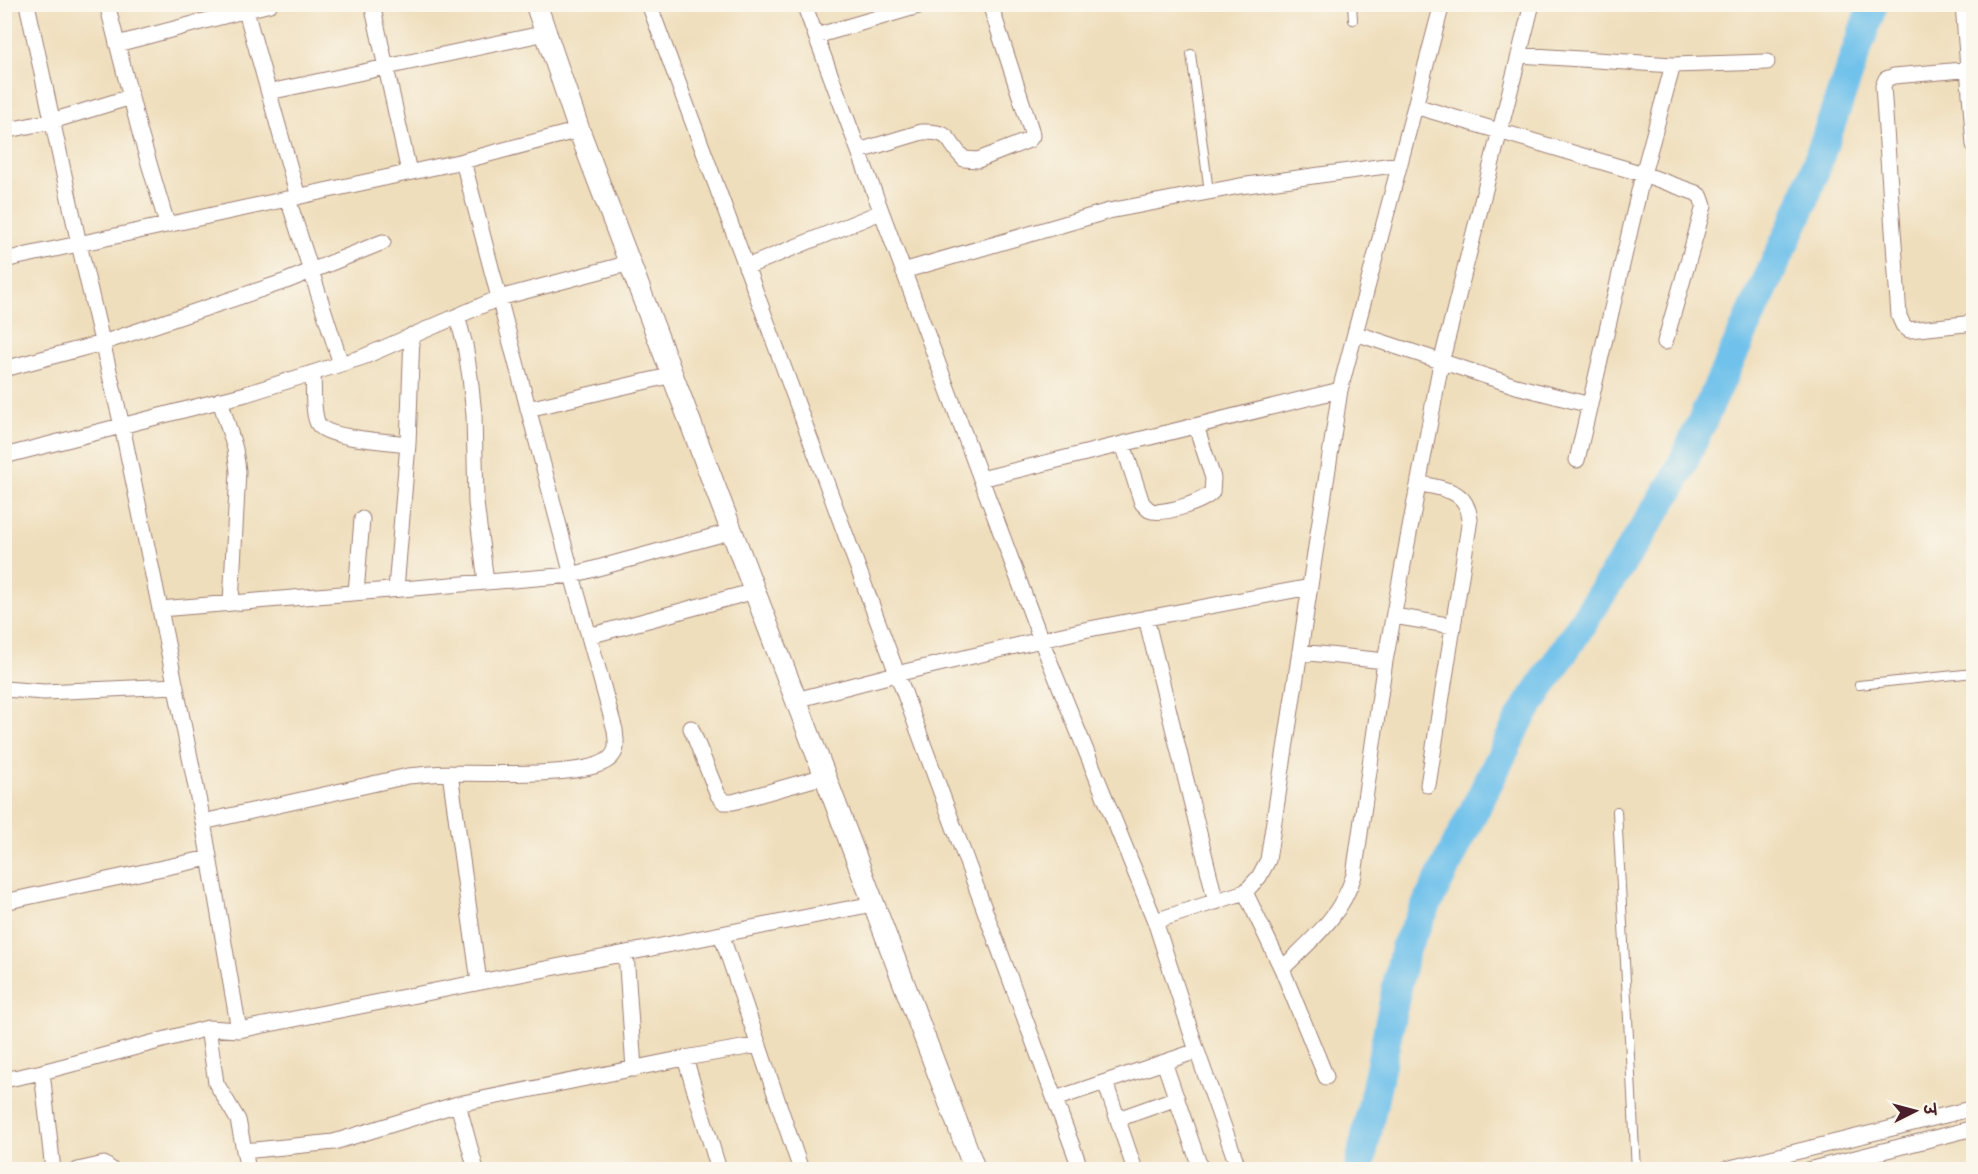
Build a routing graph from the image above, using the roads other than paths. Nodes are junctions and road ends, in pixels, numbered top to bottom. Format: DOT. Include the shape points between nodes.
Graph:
graph roads {
  1 [pos="27,4"];
  2 [pos="107,4"];
  3 [pos="270,4"];
  4 [pos="372,4"];
  5 [pos="536,4"];
  6 [pos="649,4"];
  7 [pos="804,4"];
  8 [pos="925,4"];
  9 [pos="990,4"];
  10 [pos="1352,4"];
  11 [pos="1442,4"];
  12 [pos="1532,4"];
  13 [pos="1963,4"];
  14 [pos="245,8"];
  15 [pos="1353,20"];
  16 [pos="546,33"];
  17 [pos="816,36"];
  18 [pos="117,44"];
  19 [pos="1191,54"];
  20 [pos="1519,55"];
  21 [pos="1767,62"];
  22 [pos="1673,65"];
  23 [pos="386,67"];
  24 [pos="1971,69"];
  25 [pos="269,92"];
  26 [pos="131,97"];
  27 [pos="1415,106"];
  28 [pos="52,122"];
  29 [pos="4,130"];
  30 [pos="579,130"];
  31 [pos="1500,130"];
  32 [pos="1974,145"];
  33 [pos="859,151"];
  34 [pos="463,161"];
  35 [pos="1400,164"];
  36 [pos="410,172"];
  37 [pos="1643,174"];
  38 [pos="1209,192"];
  39 [pos="293,198"];
  40 [pos="881,212"];
  41 [pos="167,224"];
  42 [pos="383,242"];
  43 [pos="79,244"];
  44 [pos="4,260"];
  45 [pos="630,263"];
  46 [pos="746,267"];
  47 [pos="311,271"];
  48 [pos="903,271"];
  49 [pos="499,298"];
  50 [pos="457,316"];
  51 [pos="1974,323"];
  52 [pos="1355,333"];
  53 [pos="412,335"];
  54 [pos="102,342"];
  55 [pos="1665,342"];
  56 [pos="1441,363"];
  57 [pos="341,364"];
  58 [pos="4,369"];
  59 [pos="313,373"];
  60 [pos="673,375"];
  61 [pos="1340,390"];
  62 [pos="220,400"];
  63 [pos="1590,405"];
  64 [pos="528,409"];
  65 [pos="122,426"];
  66 [pos="1196,426"];
  67 [pos="408,444"];
  68 [pos="1123,444"];
  69 [pos="4,456"];
  70 [pos="1577,460"];
  71 [pos="981,479"];
  72 [pos="1419,483"];
  73 [pos="362,519"];
  74 [pos="733,531"];
  75 [pos="572,574"];
  76 [pos="486,582"];
  77 [pos="1310,587"];
  78 [pos="396,589"];
  79 [pos="755,591"];
  80 [pos="356,593"];
  81 [pos="231,603"];
  82 [pos="160,609"];
  83 [pos="1394,616"];
  84 [pos="1146,618"];
  85 [pos="1453,626"];
  86 [pos="589,636"];
  87 [pos="1041,640"];
  88 [pos="1300,652"];
  89 [pos="1385,661"];
  90 [pos="1974,673"];
  91 [pos="896,674"];
  92 [pos="1858,685"];
  93 [pos="176,686"];
  94 [pos="4,689"];
  95 [pos="796,700"];
  96 [pos="691,728"];
  97 [pos="450,773"];
  98 [pos="825,776"];
  99 [pos="1428,786"];
  100 [pos="1617,811"];
  101 [pos="203,822"];
  102 [pos="209,858"];
  103 [pos="1245,892"];
  104 [pos="4,902"];
  105 [pos="1216,902"];
  106 [pos="873,904"];
  107 [pos="1155,921"];
  108 [pos="721,934"];
  109 [pos="626,953"];
  110 [pos="1282,969"];
  111 [pos="479,982"];
  112 [pos="208,1028"];
  113 [pos="239,1030"];
  114 [pos="759,1046"];
  115 [pos="1197,1051"];
  116 [pos="684,1058"];
  117 [pos="1164,1062"];
  118 [pos="634,1069"];
  119 [pos="42,1072"];
  120 [pos="1326,1077"];
  121 [pos="4,1080"];
  122 [pos="1105,1082"];
  123 [pos="1177,1098"];
  124 [pos="1055,1099"];
  125 [pos="458,1104"];
  126 [pos="1974,1108"];
  127 [pos="1118,1119"];
  128 [pos="1974,1128"];
  129 [pos="244,1151"];
  130 [pos="53,1170"];
  131 [pos="78,1170"];
  132 [pos="112,1170"];
  133 [pos="248,1170"];
  134 [pos="476,1170"];
  135 [pos="719,1170"];
  136 [pos="801,1170"];
  137 [pos="975,1170"];
  138 [pos="1081,1170"];
  139 [pos="1135,1170"];
  140 [pos="1201,1170"];
  141 [pos="1239,1170"];
  142 [pos="1636,1170"];
  143 [pos="1722,1170"];
  144 [pos="1808,1170"];
  1 -- 28 [label="street"];
  2 -- 18 [label="street"];
  3 -- 14 [label="street"];
  4 -- 23 [label="street"];
  5 -- 16 [label="main road"];
  6 -- 46 [label="street"];
  7 -- 17 [label="street"];
  8 -- 17 [label="street"];
  9 -- 33 [label="street" via="1031,130 1029,140 978,160 964,159 953,143 932,132"];
  10 -- 15 [label="lane"];
  11 -- 27 [label="street"];
  12 -- 20 [label="street"];
  13 -- 24 [label="street"];
  14 -- 18 [label="street"];
  14 -- 25 [label="street"];
  16 -- 23 [label="street"];
  16 -- 30 [label="main road"];
  17 -- 33 [label="street"];
  18 -- 26 [label="street"];
  19 -- 38 [label="lane"];
  20 -- 22 [label="street"];
  20 -- 31 [label="street"];
  21 -- 22 [label="street"];
  22 -- 37 [label="street"];
  23 -- 25 [label="street"];
  23 -- 36 [label="street"];
  24 -- 32 [label="street"];
  24 -- 51 [label="street" via="1894,76 1886,79 1883,86 1899,316 1908,330"];
  25 -- 39 [label="street"];
  26 -- 28 [label="street"];
  26 -- 41 [label="street"];
  27 -- 31 [label="street"];
  27 -- 35 [label="street"];
  28 -- 29 [label="street"];
  28 -- 43 [label="street"];
  30 -- 34 [label="street"];
  30 -- 45 [label="main road"];
  31 -- 37 [label="street"];
  31 -- 56 [label="street"];
  33 -- 40 [label="street"];
  34 -- 36 [label="street"];
  34 -- 49 [label="street"];
  35 -- 38 [label="street"];
  35 -- 52 [label="street"];
  36 -- 39 [label="street"];
  37 -- 55 [label="street" via="1696,194 1704,206"];
  37 -- 63 [label="street"];
  38 -- 48 [label="street" via="1109,210"];
  39 -- 41 [label="street"];
  39 -- 47 [label="street"];
  40 -- 46 [label="street"];
  40 -- 48 [label="street"];
  41 -- 43 [label="street"];
  42 -- 47 [label="street"];
  43 -- 44 [label="street"];
  43 -- 54 [label="street"];
  45 -- 49 [label="street"];
  45 -- 60 [label="main road"];
  46 -- 91 [label="street"];
  47 -- 54 [label="street"];
  47 -- 57 [label="street"];
  48 -- 71 [label="street"];
  49 -- 50 [label="street"];
  49 -- 64 [label="street"];
  50 -- 53 [label="street"];
  50 -- 76 [label="street" via="470,377 476,503"];
  52 -- 56 [label="street"];
  52 -- 61 [label="street"];
  53 -- 57 [label="street"];
  53 -- 67 [label="street"];
  54 -- 58 [label="street"];
  54 -- 65 [label="street"];
  56 -- 63 [label="street"];
  56 -- 72 [label="street"];
  57 -- 59 [label="street"];
  59 -- 62 [label="street"];
  59 -- 67 [label="street" via="315,416 320,426 340,435"];
  60 -- 64 [label="street"];
  60 -- 74 [label="main road"];
  61 -- 66 [label="street"];
  61 -- 77 [label="street"];
  62 -- 65 [label="street"];
  62 -- 81 [label="street" via="238,471"];
  63 -- 70 [label="street"];
  64 -- 75 [label="street"];
  65 -- 69 [label="street"];
  65 -- 82 [label="street"];
  66 -- 68 [label="street"];
  66 -- 68 [label="street" via="1214,478 1212,492 1202,500 1160,512 1149,510 1143,503"];
  67 -- 78 [label="street"];
  68 -- 71 [label="street"];
  71 -- 87 [label="street"];
  72 -- 83 [label="street"];
  72 -- 85 [label="street" via="1458,494 1468,509 1470,519"];
  73 -- 80 [label="street"];
  74 -- 75 [label="street"];
  74 -- 79 [label="main road"];
  75 -- 76 [label="street"];
  75 -- 86 [label="street"];
  76 -- 78 [label="street"];
  77 -- 84 [label="street"];
  77 -- 88 [label="street"];
  78 -- 80 [label="street"];
  79 -- 86 [label="street"];
  79 -- 95 [label="main road"];
  80 -- 81 [label="street"];
  81 -- 82 [label="street"];
  82 -- 93 [label="street"];
  83 -- 85 [label="street"];
  83 -- 89 [label="street"];
  84 -- 87 [label="street"];
  84 -- 105 [label="street"];
  85 -- 99 [label="street"];
  86 -- 97 [label="street" via="615,730 617,750 610,758 587,769"];
  87 -- 91 [label="street"];
  87 -- 107 [label="street"];
  88 -- 89 [label="street"];
  88 -- 103 [label="street" via="1268,860"];
  89 -- 110 [label="street" via="1349,891 1332,920"];
  90 -- 92 [label="lane"];
  91 -- 95 [label="street"];
  91 -- 124 [label="street"];
  93 -- 94 [label="street" via="44,692"];
  93 -- 101 [label="street"];
  95 -- 98 [label="main road"];
  96 -- 98 [label="street" via="724,802"];
  97 -- 101 [label="street" via="408,776"];
  97 -- 111 [label="street"];
  98 -- 106 [label="main road"];
  100 -- 142 [label="lane"];
  101 -- 102 [label="street"];
  102 -- 104 [label="street"];
  102 -- 113 [label="street"];
  103 -- 105 [label="street"];
  103 -- 110 [label="street"];
  105 -- 107 [label="street"];
  106 -- 108 [label="street"];
  106 -- 137 [label="main road"];
  107 -- 115 [label="street"];
  108 -- 109 [label="street"];
  108 -- 114 [label="street"];
  109 -- 111 [label="street"];
  109 -- 118 [label="street"];
  110 -- 120 [label="street"];
  111 -- 113 [label="street"];
  112 -- 113 [label="street"];
  112 -- 119 [label="street"];
  112 -- 129 [label="street" via="216,1083 238,1120"];
  114 -- 116 [label="street"];
  114 -- 136 [label="street"];
  115 -- 117 [label="street"];
  115 -- 141 [label="street"];
  116 -- 118 [label="street"];
  116 -- 135 [label="street"];
  117 -- 122 [label="street"];
  117 -- 123 [label="street"];
  118 -- 125 [label="street"];
  119 -- 121 [label="street"];
  119 -- 130 [label="street"];
  122 -- 124 [label="street"];
  122 -- 127 [label="street"];
  123 -- 127 [label="street"];
  123 -- 140 [label="street"];
  124 -- 138 [label="street"];
  125 -- 129 [label="street" via="334,1142"];
  125 -- 134 [label="street"];
  126 -- 143 [label="street"];
  127 -- 139 [label="street"];
  128 -- 144 [label="street"];
  129 -- 133 [label="street"];
  131 -- 132 [label="street" via="104,1164"];
}
